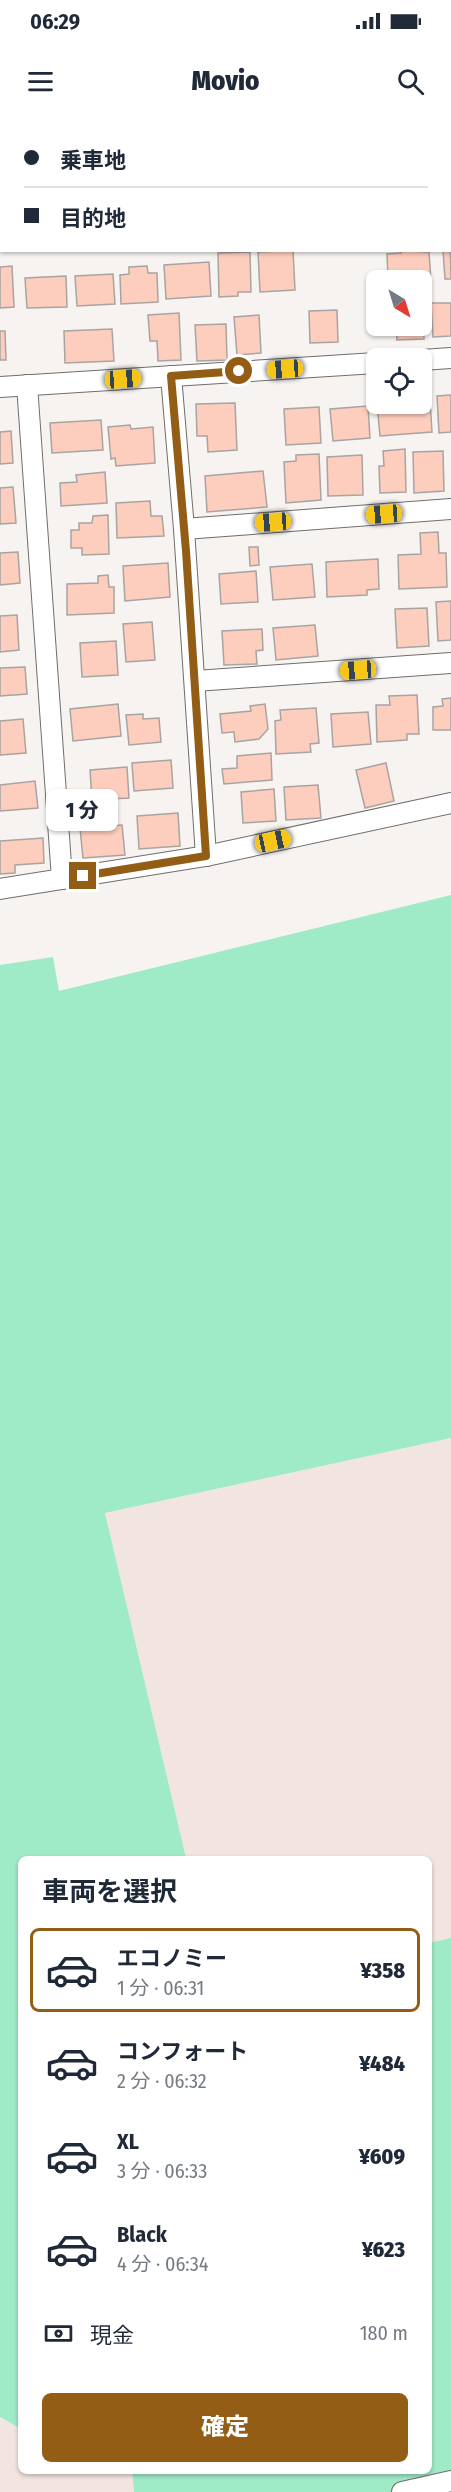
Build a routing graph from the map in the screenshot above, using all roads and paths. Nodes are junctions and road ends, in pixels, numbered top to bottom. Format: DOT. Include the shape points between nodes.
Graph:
graph roads {
  1 [pos="451,358"];
  2 [pos="432,359"];
  3 [pos="366,364"];
  4 [pos="171,376"];
  5 [pos="27,385"];
  6 [pos="0,387"];
  7 [pos="451,509"];
  8 [pos="184,529"];
  9 [pos="451,663"];
  10 [pos="195,681"];
  11 [pos="451,803"];
  12 [pos="206,856"];
  13 [pos="62,879"];
  14 [pos="0,889"];
  15 [pos="451,2481"];
  16 [pos="402,2492"];
  1 -- 2 [label="street"];
  3 -- 4 [label="street"];
  4 -- 5 [label="street"];
  4 -- 8 [label="street"];
  5 -- 6 [label="street"];
  5 -- 13 [label="street"];
  7 -- 8 [label="street"];
  8 -- 10 [label="street"];
  9 -- 10 [label="street"];
  10 -- 12 [label="street"];
  11 -- 12 [label="street"];
  12 -- 13 [label="street"];
  13 -- 14 [label="street"];
  15 -- 16 [label="street"];
}
